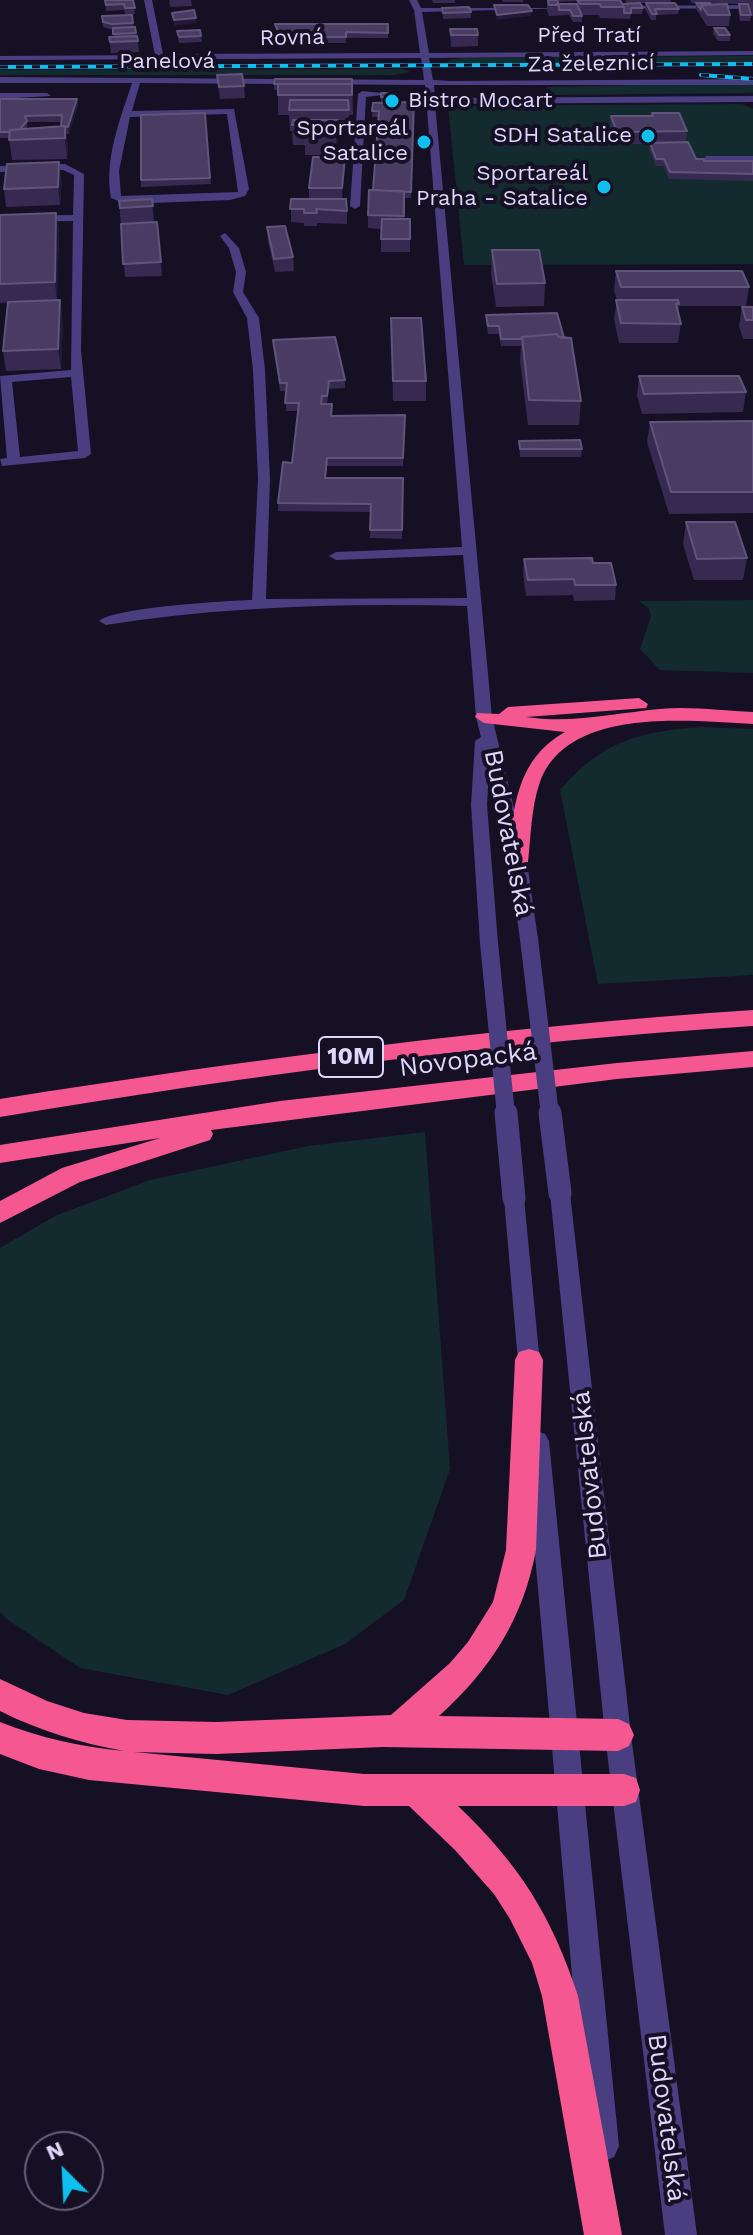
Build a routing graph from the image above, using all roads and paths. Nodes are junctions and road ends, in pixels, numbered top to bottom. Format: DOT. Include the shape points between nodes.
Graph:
graph roads {
  1 [pos="148,0"];
  2 [pos="413,0"];
  3 [pos="679,4"];
  4 [pos="753,7"];
  5 [pos="586,8"];
  6 [pos="602,8"];
  7 [pos="418,10"];
  8 [pos="687,15"];
  9 [pos="753,53"];
  10 [pos="425,55"];
  11 [pos="0,58"];
  12 [pos="160,58"];
  13 [pos="0,80"];
  14 [pos="137,80"];
  15 [pos="753,82"];
  16 [pos="430,92"];
  17 [pos="403,94"];
  18 [pos="417,94"];
  19 [pos="0,96"];
  20 [pos="47,96"];
  21 [pos="753,99"];
  22 [pos="607,100"];
  23 [pos="127,114"];
  24 [pos="614,117"];
  25 [pos="706,159"];
  26 [pos="753,159"];
  27 [pos="0,169"];
  28 [pos="355,206"];
  29 [pos="79,218"];
  30 [pos="0,219"];
  31 [pos="225,236"];
  32 [pos="77,373"];
  33 [pos="3,380"];
  34 [pos="7,462"];
  35 [pos="470,551"];
  36 [pos="336,556"];
  37 [pos="259,602"];
  38 [pos="474,602"];
  39 [pos="106,621"];
  40 [pos="753,707"];
  41 [pos="484,717"];
  42 [pos="753,718"];
  43 [pos="593,725"];
  44 [pos="518,862"];
  45 [pos="753,1011"];
  46 [pos="753,1018"];
  47 [pos="704,1021"];
  48 [pos="753,1059"];
  49 [pos="0,1108"];
  50 [pos="280,1110"];
  51 [pos="0,1154"];
  52 [pos="0,1213"];
  53 [pos="529,1360"];
  54 [pos="0,1694"];
  55 [pos="397,1731"];
  56 [pos="565,1735"];
  57 [pos="618,1735"];
  58 [pos="0,1738"];
  59 [pos="624,1790"];
  60 [pos="418,1792"];
  61 [pos="570,1792"];
  62 [pos="603,2235"];
  63 [pos="611,2235"];
  64 [pos="681,2235"];
  1 -- 12 [label="street"];
  2 -- 7 [label="street, Budovatelská"];
  3 -- 4 [label="street"];
  3 -- 6 [label="street"];
  3 -- 8 [label="street"];
  5 -- 7 [label="street"];
  7 -- 10 [label="street, Budovatelská"];
  9 -- 10 [label="street, Před Tratí"];
  10 -- 12 [label="street, Rovná"];
  10 -- 16 [label="street, Budovatelská"];
  11 -- 12 [label="street, Rovná"];
  13 -- 14 [label="street, Panelová"];
  14 -- 16 [label="street, Panelová"];
  14 -- 23 [label="street"];
  15 -- 16 [label="street, Za železnicí"];
  16 -- 18 [label="street"];
  16 -- 22 [label="street"];
  16 -- 35 [label="street, Budovatelská"];
  17 -- 28 [label="street" via="362,94"];
  19 -- 20 [label="street"];
  21 -- 22 [label="street"];
  22 -- 24 [label="street"];
  23 -- 23 [label="street" via="112,187 116,198 242,194 231,111"];
  25 -- 26 [label="street"];
  27 -- 29 [label="street" via="75,169"];
  29 -- 30 [label="street"];
  29 -- 32 [label="street"];
  31 -- 37 [label="street" via="241,272 238,292 253,318 259,370 264,479"];
  32 -- 33 [label="street"];
  32 -- 34 [label="street" via="85,454"];
  33 -- 34 [label="street"];
  35 -- 36 [label="street"];
  35 -- 38 [label="street, Budovatelská"];
  37 -- 38 [label="street"];
  37 -- 39 [label="street"];
  38 -- 41 [label="street, Budovatelská"];
  40 -- 41 [label="highway" via="584,706"];
  41 -- 43 [label="highway" via="540,726"];
  41 -- 44 [label="street, Budovatelská"];
  41 -- 53 [label="street, Budovatelská, bridge" via="479,805"];
  42 -- 43 [label="highway" via="663,714"];
  43 -- 44 [label="highway" via="554,747 532,773"];
  44 -- 57 [label="street, Budovatelská, bridge" via="560,1193"];
  45 -- 47 [label="highway"];
  46 -- 47 [label="highway, Novopacká / 10M"];
  47 -- 49 [label="highway, Novopacká / 10M" via="320,1060"];
  48 -- 50 [label="highway, Novopacká / 10M"];
  50 -- 51 [label="highway, Novopacká / 10M"];
  50 -- 52 [label="highway" via="71,1175"];
  53 -- 55 [label="highway" via="521,1550 509,1607 468,1668"];
  53 -- 56 [label="street, Budovatelská"];
  54 -- 55 [label="highway" via="89,1731 125,1737"];
  55 -- 56 [label="highway"];
  56 -- 57 [label="highway"];
  56 -- 61 [label="street, Budovatelská"];
  57 -- 59 [label="street, Budovatelská"];
  58 -- 60 [label="highway" via="39,1753 140,1771"];
  59 -- 61 [label="highway"];
  59 -- 64 [label="street, Budovatelská"];
  60 -- 61 [label="highway"];
  60 -- 62 [label="highway" via="494,1864 517,1894 549,1960"];
  61 -- 63 [label="street, Budovatelská"];
}
